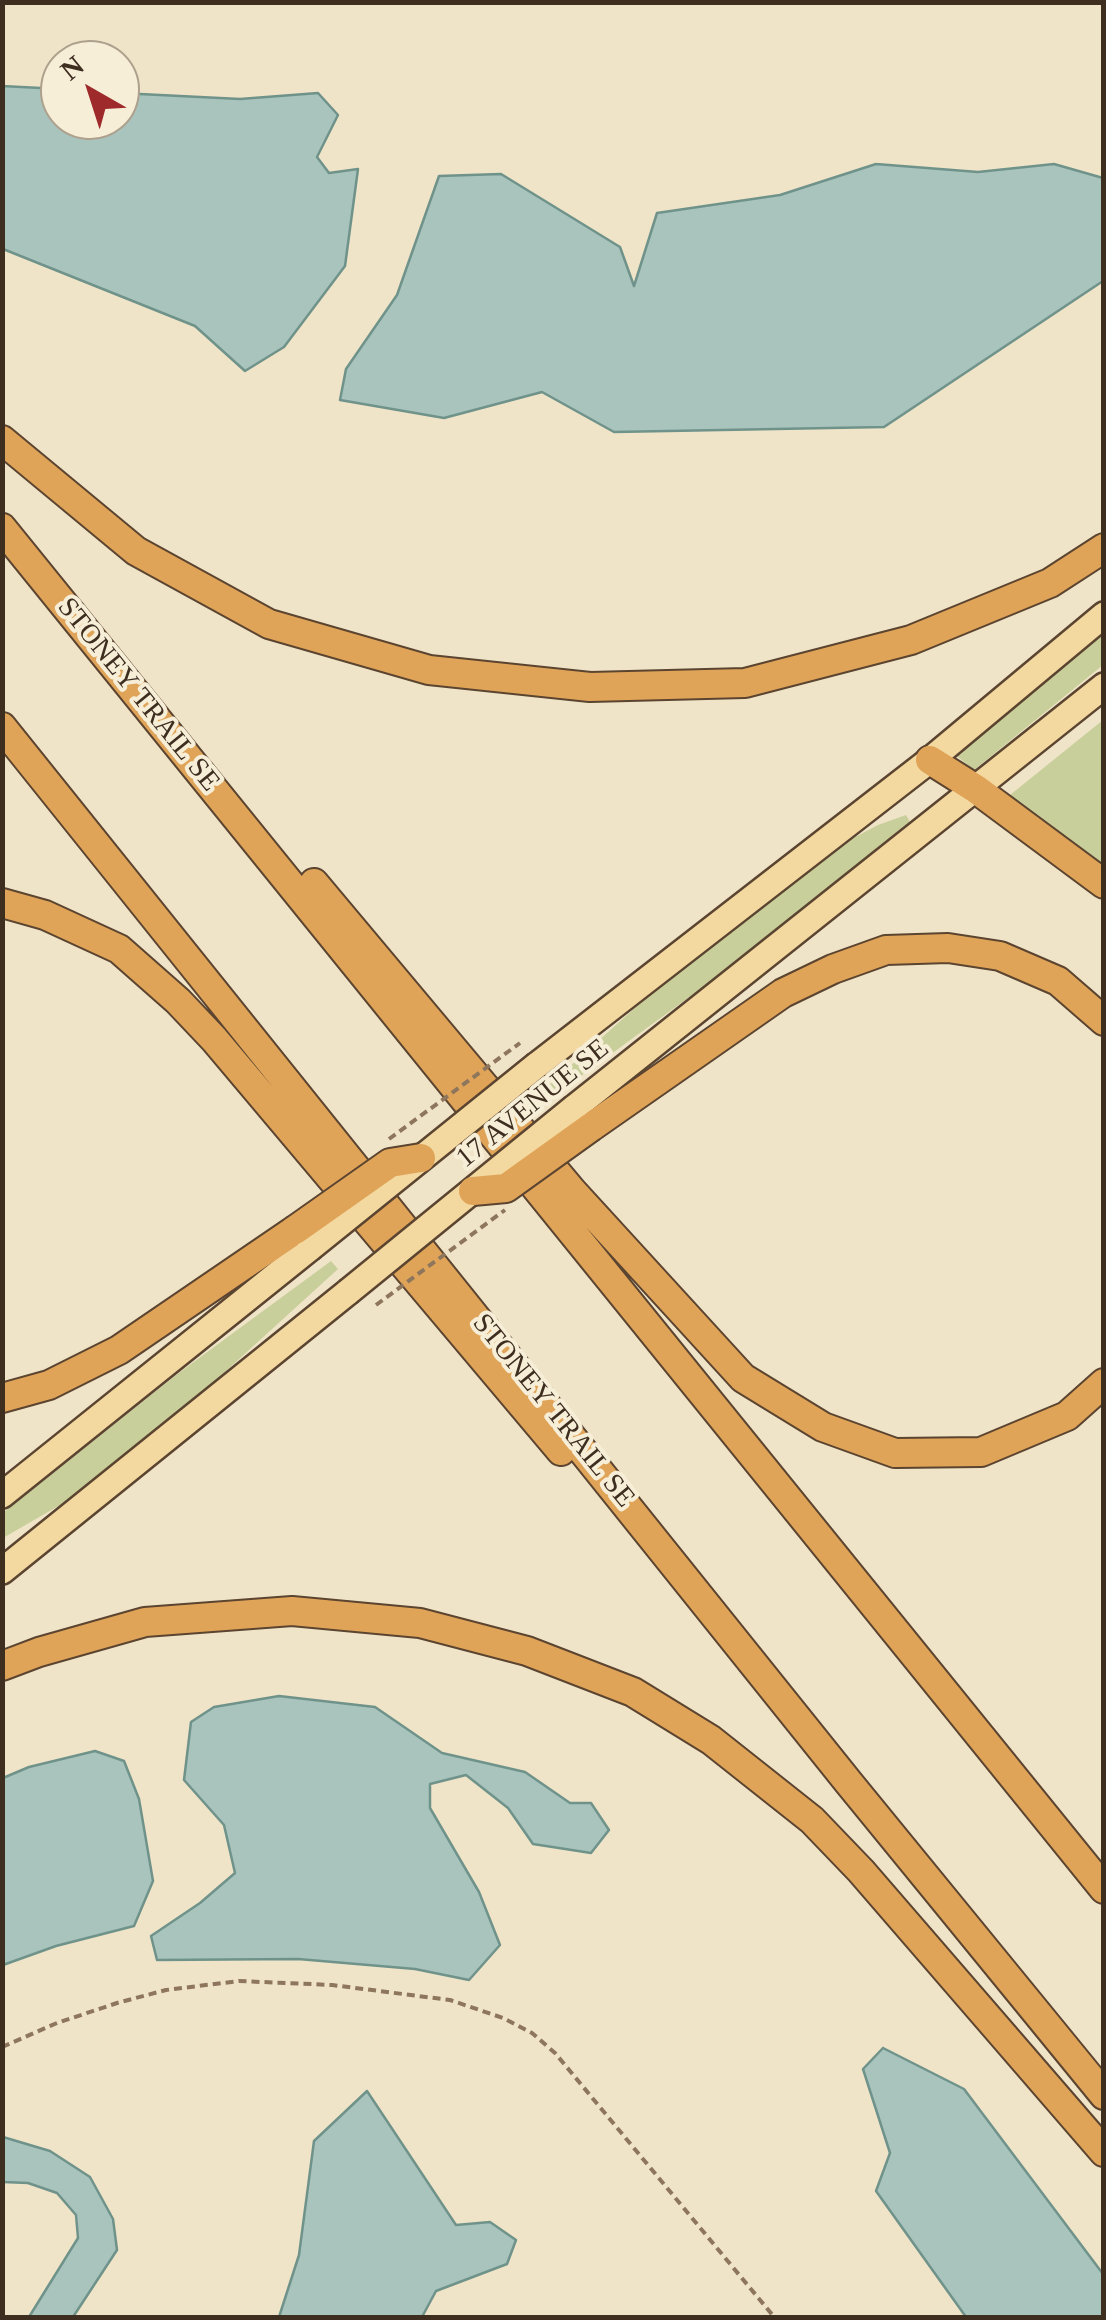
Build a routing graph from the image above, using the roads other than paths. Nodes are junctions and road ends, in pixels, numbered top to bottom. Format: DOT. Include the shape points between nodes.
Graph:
graph roads {
  1 [pos="2,440"];
  2 [pos="2,528"];
  3 [pos="1104,548"];
  4 [pos="1104,615"];
  5 [pos="1104,686"];
  6 [pos="136,692"];
  7 [pos="2,727"];
  8 [pos="930,760"];
  9 [pos="976,789"];
  10 [pos="1104,884"];
  11 [pos="2,903"];
  12 [pos="1104,1021"];
  13 [pos="583,1118"];
  14 [pos="421,1158"];
  15 [pos="473,1190"];
  16 [pos="303,1239"];
  17 [pos="1104,1383"];
  18 [pos="2,1398"];
  19 [pos="2,1495"];
  20 [pos="2,1571"];
  21 [pos="732,1633"];
  22 [pos="2,1666"];
  23 [pos="1104,1889"];
  24 [pos="1104,2094"];
  25 [pos="1104,2152"];
  1 -- 3 [label="highway" via="136,551 269,624 428,670 590,687 745,682 911,640 1050,584"];
  2 -- 6 [label="highway, STONEY TRAIL SE"];
  4 -- 8 [label="main road, 17 AVENUE SE"];
  5 -- 9 [label="main road, 17 AVENUE SE"];
  6 -- 17 [label="highway" via="179,722 572,1190 743,1378 823,1427 895,1453 981,1452 1068,1416"];
  6 -- 23 [label="highway, STONEY TRAIL SE"];
  7 -- 21 [label="highway, STONEY TRAIL SE"];
  8 -- 9 [label="highway"];
  8 -- 14 [label="main road, 17 AVENUE SE, bridge"];
  9 -- 10 [label="highway"];
  9 -- 13 [label="main road, 17 AVENUE SE"];
  11 -- 21 [label="highway" via="119,950 178,1000 702,1618"];
  12 -- 13 [label="highway" via="1058,981 1000,956 948,948 886,950 782,993"];
  13 -- 15 [label="highway, bridge" via="506,1188"];
  14 -- 16 [label="highway, bridge" via="390,1163"];
  15 -- 20 [label="main road, 17 AVENUE SE, bridge"];
  16 -- 18 [label="highway" via="118,1350 49,1384"];
  16 -- 19 [label="main road"];
  21 -- 24 [label="highway, STONEY TRAIL SE"];
  22 -- 25 [label="highway" via="145,1622 292,1611 420,1623 528,1651 633,1692 711,1740 812,1820"];
}
